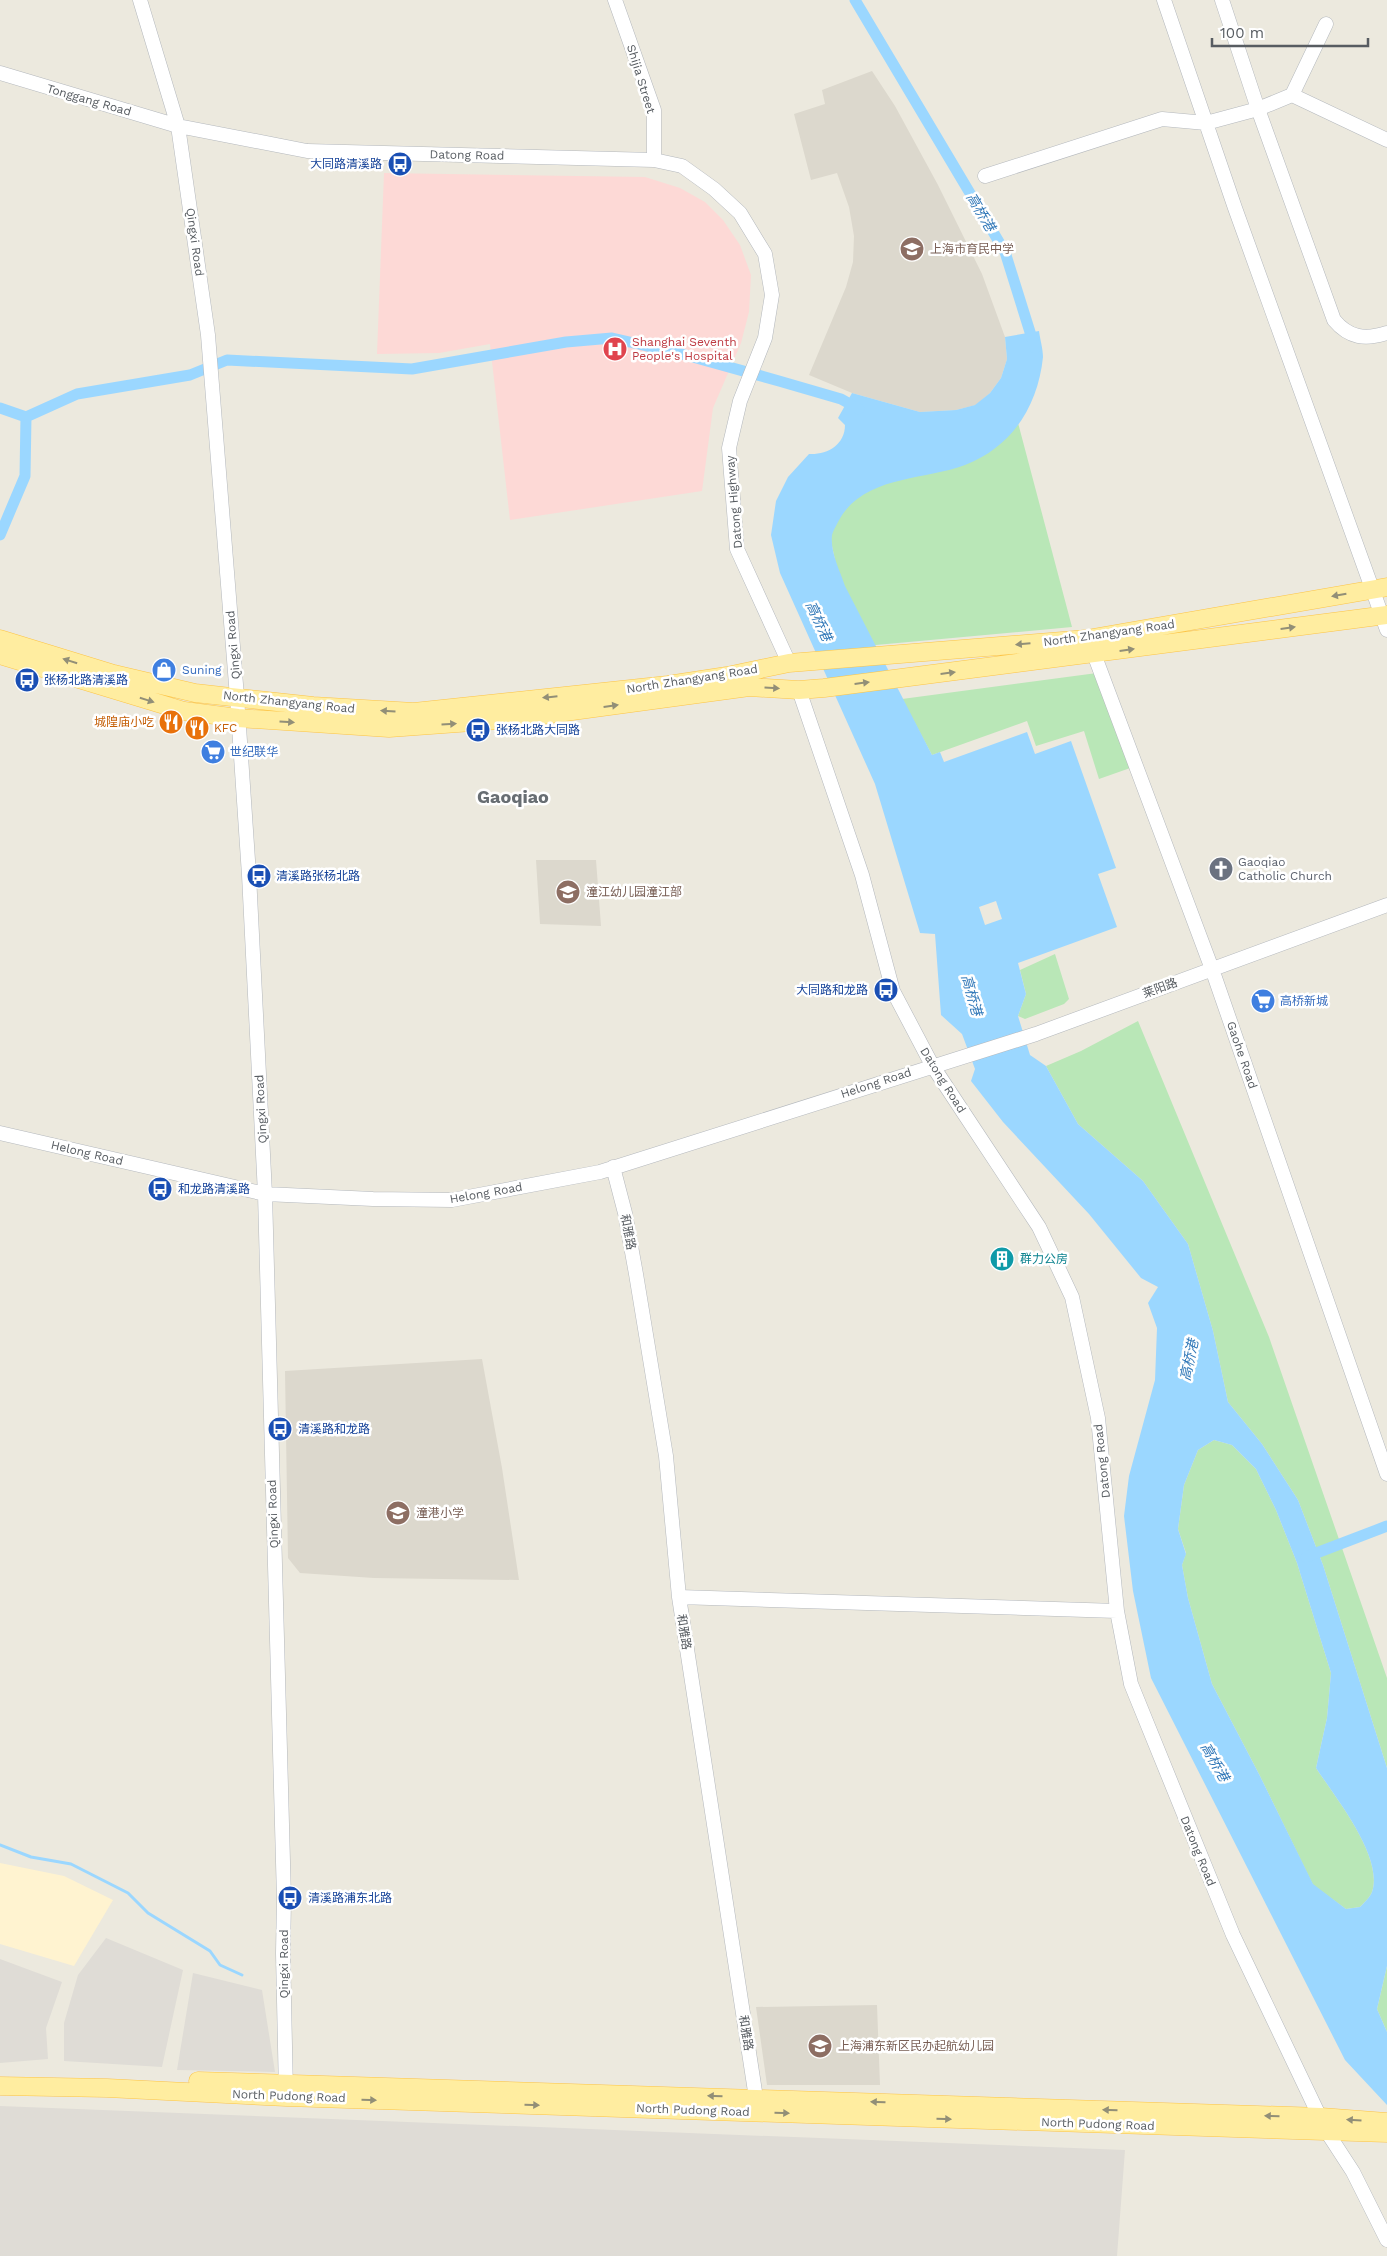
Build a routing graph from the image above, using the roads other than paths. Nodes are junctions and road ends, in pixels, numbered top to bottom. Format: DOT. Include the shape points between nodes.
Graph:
graph roads {
  1 [pos="140,0"];
  2 [pos="615,0"];
  3 [pos="1164,0"];
  4 [pos="1222,0"];
  5 [pos="1326,24"];
  6 [pos="0,73"];
  7 [pos="1292,95"];
  8 [pos="1258,109"];
  9 [pos="1206,123"];
  10 [pos="178,126"];
  11 [pos="1387,140"];
  12 [pos="654,160"];
  13 [pos="986,176"];
  14 [pos="1387,333"];
  15 [pos="765,338"];
  16 [pos="1380,588"];
  17 [pos="1386,620"];
  18 [pos="1087,638"];
  19 [pos="0,639"];
  20 [pos="1096,654"];
  21 [pos="0,655"];
  22 [pos="788,663"];
  23 [pos="799,690"];
  24 [pos="237,697"];
  25 [pos="238,718"];
  26 [pos="1387,905"];
  27 [pos="1212,969"];
  28 [pos="932,1065"];
  29 [pos="0,1133"];
  30 [pos="613,1168"];
  31 [pos="265,1194"];
  32 [pos="1387,1474"];
  33 [pos="679,1597"];
  34 [pos="1117,1611"];
  35 [pos="0,2075"];
  36 [pos="0,2086"];
  37 [pos="286,2090"];
  38 [pos="756,2098"];
  39 [pos="1387,2122"];
  40 [pos="1324,2124"];
  41 [pos="1387,2133"];
  42 [pos="1387,2240"];
  1 -- 10 [label="street"];
  2 -- 12 [label="street, Shijia Street" via="654,110"];
  3 -- 9 [label="street"];
  4 -- 8 [label="street"];
  5 -- 7 [label="street"];
  6 -- 10 [label="street, Tonggang Road"];
  7 -- 8 [label="street"];
  7 -- 11 [label="street"];
  8 -- 9 [label="street"];
  8 -- 14 [label="street" via="1334,320 1342,329 1358,337"];
  9 -- 13 [label="street" via="1162,119"];
  9 -- 16 [label="street" via="1315,433"];
  10 -- 12 [label="street, Datong Road" via="307,151"];
  10 -- 24 [label="street, Qingxi Road" via="208,336"];
  12 -- 15 [label="street, Datong Road" via="682,166 740,213 765,254 772,295"];
  15 -- 22 [label="street, Datong Highway" via="740,401 729,448 737,549"];
  16 -- 17 [label="street"];
  16 -- 18 [label="main road, North Zhangyang Road, one-way"];
  20 -- 17 [label="main road, North Zhangyang Road, one-way"];
  18 -- 20 [label="street, Gaohe Road"];
  18 -- 22 [label="main road, North Zhangyang Road, one-way"];
  24 -- 19 [label="main road, North Zhangyang Road, one-way" via="194,693 114,674"];
  23 -- 20 [label="main road, North Zhangyang Road, one-way"];
  20 -- 27 [label="street, Gaohe Road"];
  21 -- 25 [label="main road, North Zhangyang Road, one-way" via="184,711"];
  22 -- 23 [label="main road, Datong Highway"];
  22 -- 24 [label="main road, North Zhangyang Road, one-way" via="668,685 414,712 313,706"];
  25 -- 23 [label="main road, North Zhangyang Road, one-way" via="389,728 513,719 749,687"];
  23 -- 28 [label="street, Datong Road" via="862,875 893,991"];
  24 -- 25 [label="street, Qingxi Road"];
  25 -- 31 [label="street, Qingxi Road"];
  26 -- 27 [label="street, 莱阳路"];
  27 -- 28 [label="street, 莱阳路" via="1036,1034"];
  27 -- 32 [label="street, Gaohe Road"];
  28 -- 30 [label="street, Helong Road"];
  28 -- 34 [label="street, Datong Road" via="1039,1227 1072,1297 1098,1418"];
  29 -- 31 [label="street, Helong Road"];
  30 -- 31 [label="street, Helong Road" via="452,1200"];
  30 -- 33 [label="street, 和雅路" via="625,1214 666,1456"];
  31 -- 37 [label="street, Qingxi Road"];
  33 -- 34 [label="street"];
  33 -- 38 [label="street, 和雅路"];
  34 -- 40 [label="street, Datong Road" via="1131,1684 1190,1833 1233,1935"];
  35 -- 37 [label="main road, North Pudong Road"];
  36 -- 37 [label="main road, North Pudong Road"];
  38 -- 37 [label="main road, North Pudong Road, one-way"];
  37 -- 40 [label="main road, North Pudong Road, one-way"];
  40 -- 38 [label="main road, North Pudong Road, one-way"];
  39 -- 40 [label="main road, North Pudong Road, one-way"];
  40 -- 41 [label="main road, North Pudong Road"];
  40 -- 42 [label="street, Datong Road" via="1353,2172"];
}
